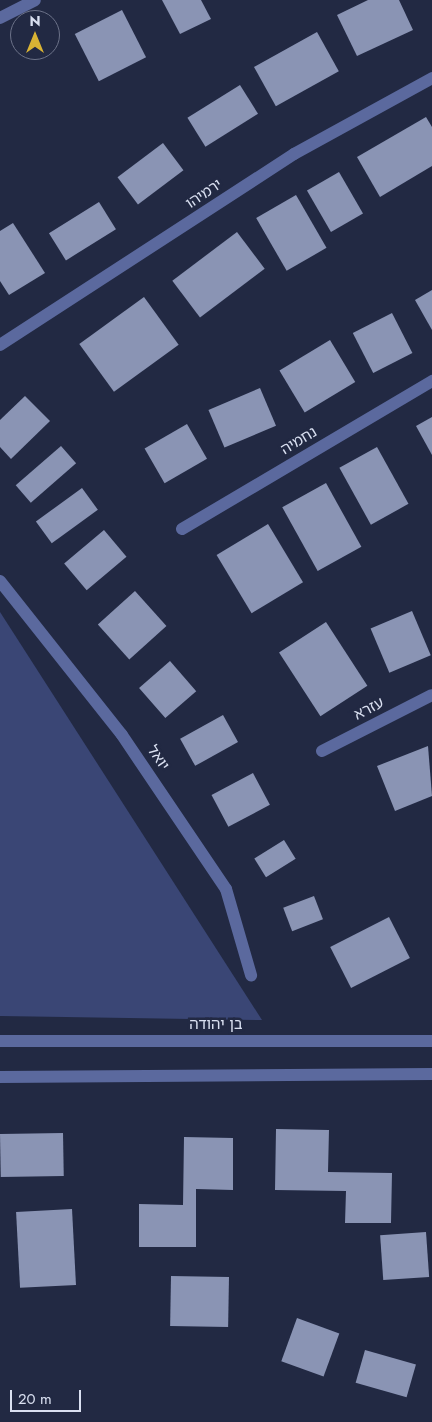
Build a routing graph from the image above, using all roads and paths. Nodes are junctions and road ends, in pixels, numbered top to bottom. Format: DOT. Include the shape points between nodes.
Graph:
graph roads {
  1 [pos="36,0"];
  2 [pos="0,18"];
  3 [pos="432,78"];
  4 [pos="0,345"];
  5 [pos="432,381"];
  6 [pos="182,529"];
  7 [pos="0,581"];
  8 [pos="432,695"];
  9 [pos="322,751"];
  10 [pos="251,975"];
  11 [pos="0,1041"];
  12 [pos="432,1041"];
  13 [pos="432,1074"];
  14 [pos="0,1077"];
  1 -- 2 [label="street"];
  3 -- 4 [label="street, ירמיהו" via="294,154"];
  5 -- 6 [label="street, נחמיה"];
  7 -- 10 [label="street, יואל" via="122,734 226,889"];
  8 -- 9 [label="street, עזרא"];
  11 -- 12 [label="street, בן יהודה"];
  13 -- 14 [label="street"];
}
